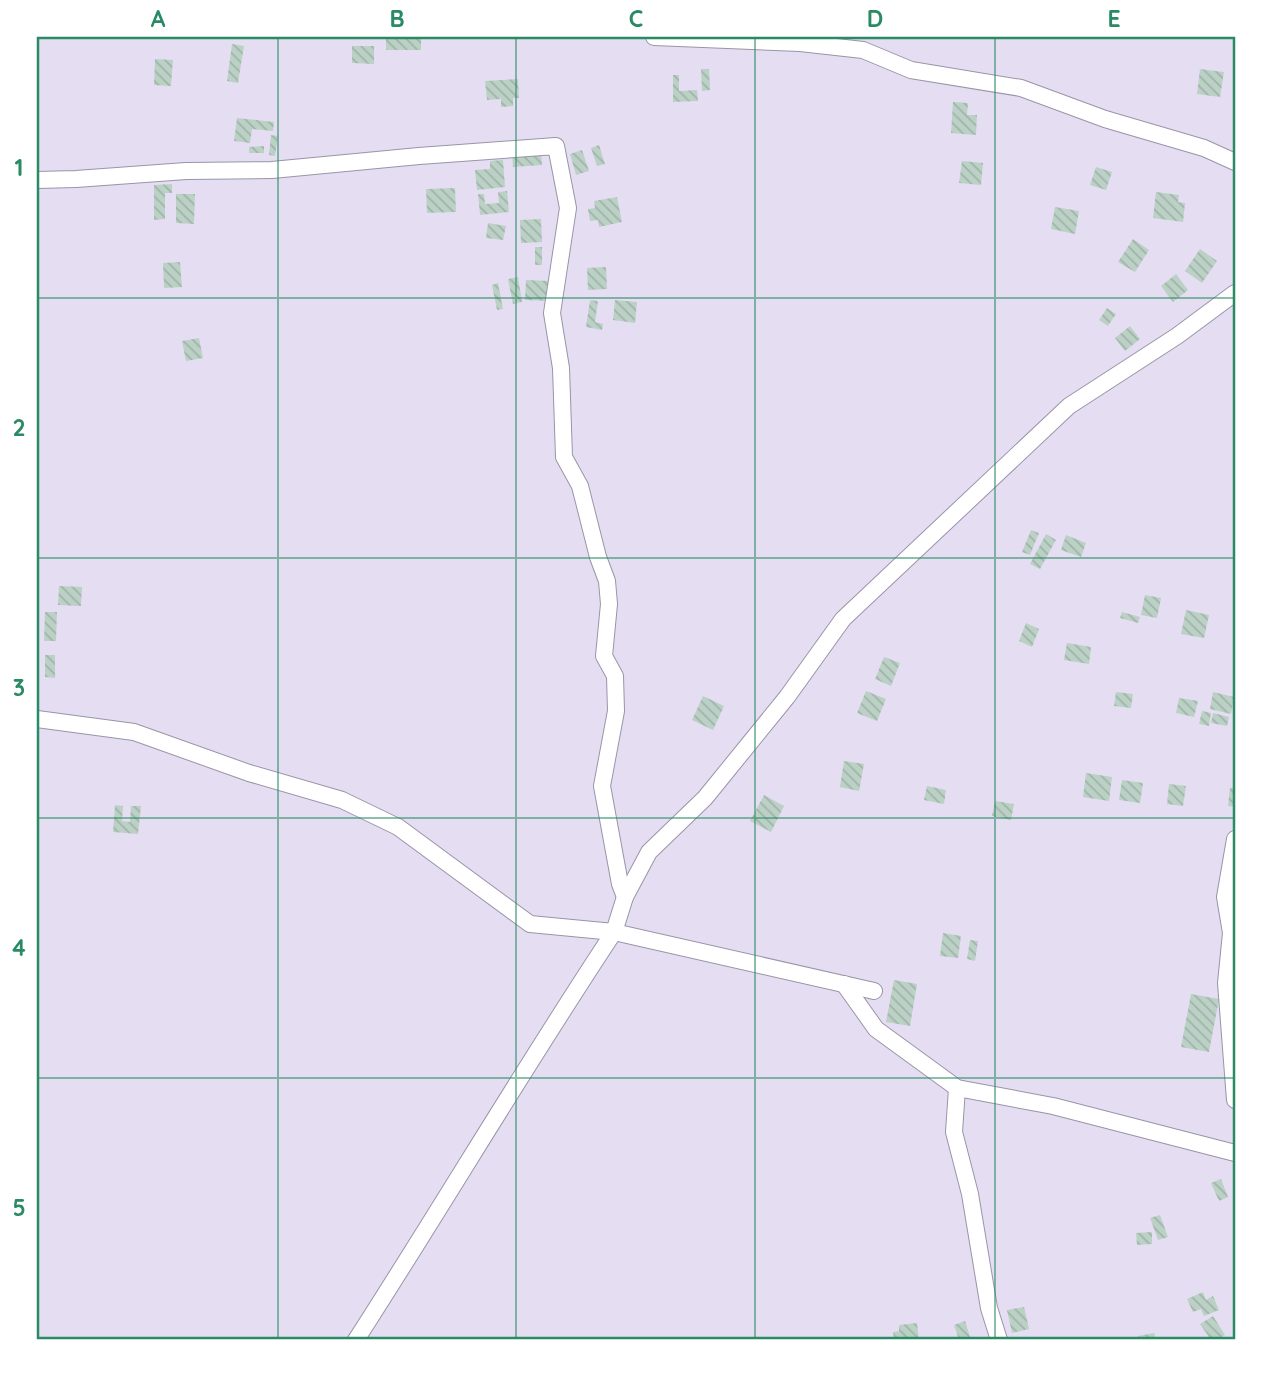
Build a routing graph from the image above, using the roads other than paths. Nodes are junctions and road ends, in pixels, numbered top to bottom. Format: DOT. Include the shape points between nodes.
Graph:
graph roads {
  1 [pos="654,37"];
  2 [pos="1235,162"];
  3 [pos="37,180"];
  4 [pos="1235,293"];
  5 [pos="37,719"];
  6 [pos="1235,839"];
  7 [pos="625,897"];
  8 [pos="614,932"];
  9 [pos="844,984"];
  10 [pos="874,991"];
  11 [pos="957,1088"];
  12 [pos="1235,1100"];
  13 [pos="1235,1153"];
  14 [pos="356,1340"];
  15 [pos="999,1340"];
  1 -- 2 [label="street" via="863,50 911,69 1021,88"];
  3 -- 7 [label="street" via="272,170 556,146 568,208 552,313 561,368 564,457 580,486 607,581 604,656 615,676 616,711 602,786"];
  4 -- 7 [label="street" via="1069,406 844,619 705,798 649,852"];
  5 -- 8 [label="street" via="134,732 342,800 398,827 530,924"];
  6 -- 12 [label="street" via="1225,897 1231,933 1226,984"];
  7 -- 8 [label="street"];
  8 -- 9 [label="street"];
  8 -- 14 [label="street"];
  9 -- 10 [label="street"];
  9 -- 11 [label="street" via="876,1028"];
  11 -- 13 [label="street" via="1053,1106"];
  11 -- 15 [label="street" via="954,1132"];
}
